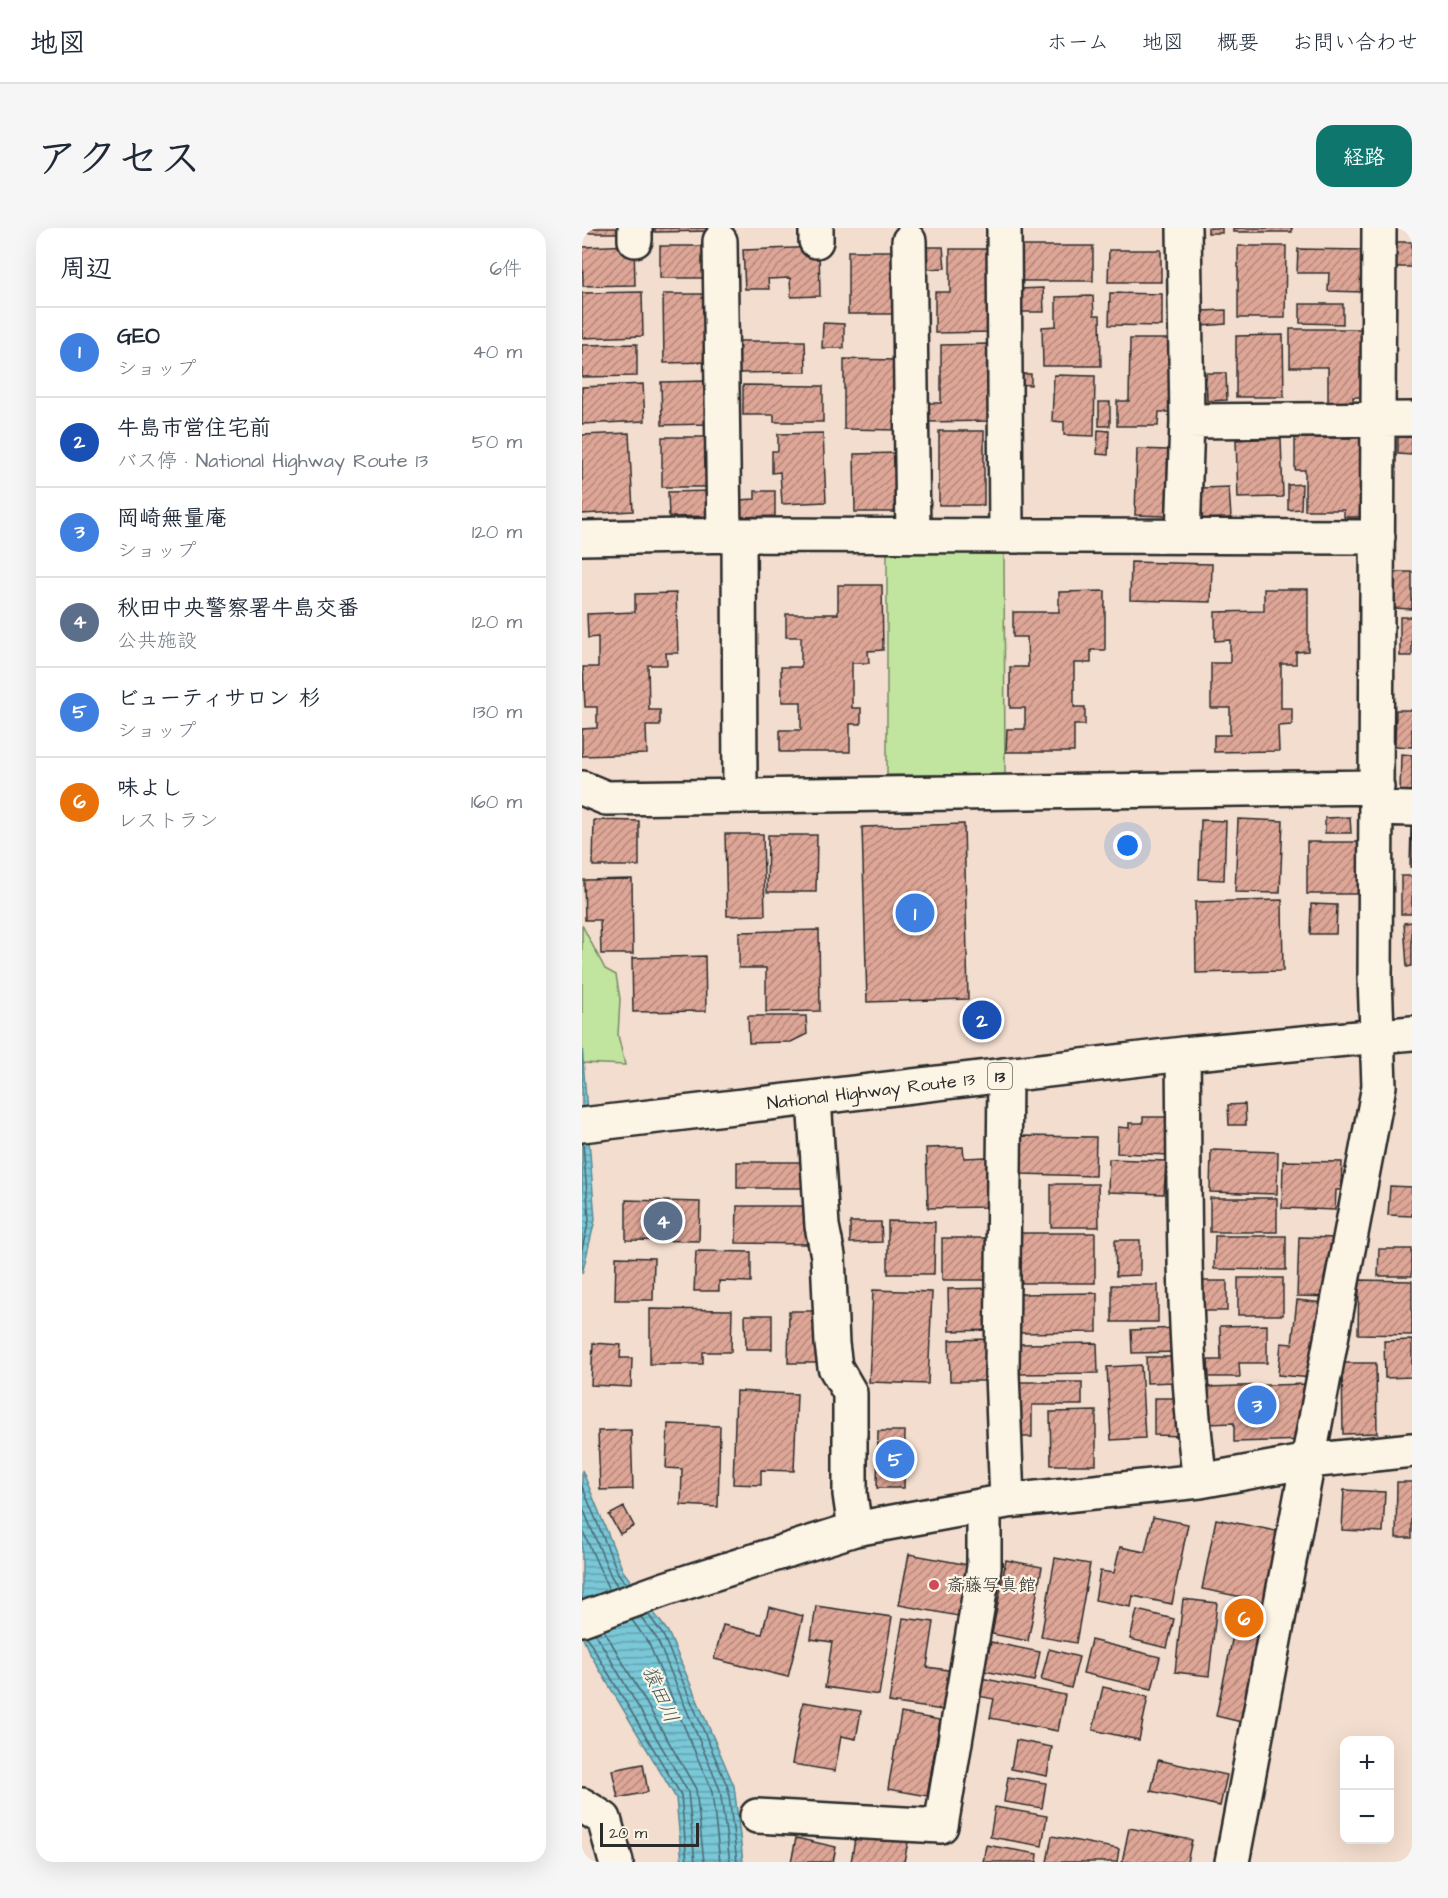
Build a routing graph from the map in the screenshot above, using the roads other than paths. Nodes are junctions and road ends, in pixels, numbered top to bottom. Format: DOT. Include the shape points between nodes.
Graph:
graph roads {
  1 [pos="1004,228"];
  2 [pos="1184,228"];
  3 [pos="1379,228"];
  4 [pos="720,241"];
  5 [pos="909,241"];
  6 [pos="1412,419"];
  7 [pos="1379,420"];
  8 [pos="1186,421"];
  9 [pos="732,535"];
  10 [pos="913,535"];
  11 [pos="1006,535"];
  12 [pos="1183,536"];
  13 [pos="1378,537"];
  14 [pos="582,538"];
  15 [pos="582,789"];
  16 [pos="740,796"];
  17 [pos="1377,798"];
  18 [pos="1412,808"];
  19 [pos="1412,1033"];
  20 [pos="1376,1037"];
  21 [pos="1183,1054"];
  22 [pos="1005,1075"];
  23 [pos="814,1098"];
  24 [pos="582,1125"];
  25 [pos="1412,1450"];
  26 [pos="1309,1461"];
  27 [pos="1200,1481"];
  28 [pos="996,1503"];
  29 [pos="855,1529"];
  30 [pos="582,1619"];
  31 [pos="582,1805"];
  32 [pos="757,1816"];
  33 [pos="616,1862"];
  34 [pos="1232,1862"];
  1 -- 11 [label="main road"];
  2 -- 8 [label="main road"];
  3 -- 7 [label="main road"];
  4 -- 9 [label="main road"];
  5 -- 10 [label="main road"];
  6 -- 7 [label="main road"];
  7 -- 8 [label="main road"];
  7 -- 13 [label="main road"];
  8 -- 12 [label="main road"];
  9 -- 10 [label="main road"];
  9 -- 14 [label="main road"];
  9 -- 16 [label="main road"];
  10 -- 11 [label="main road"];
  11 -- 12 [label="main road"];
  12 -- 13 [label="main road"];
  13 -- 17 [label="main road"];
  15 -- 16 [label="main road" via="606,798"];
  16 -- 17 [label="main road"];
  17 -- 18 [label="main road"];
  17 -- 20 [label="main road"];
  19 -- 20 [label="main road, National Highway Route 13 / 13"];
  20 -- 21 [label="main road, National Highway Route 13 / 13"];
  20 -- 26 [label="main road" via="1378,1086"];
  21 -- 22 [label="main road, National Highway Route 13 / 13"];
  21 -- 27 [label="main road" via="1184,1300"];
  22 -- 23 [label="main road, National Highway Route 13 / 13"];
  22 -- 28 [label="main road" via="1002,1372"];
  23 -- 24 [label="main road, National Highway Route 13 / 13"];
  23 -- 29 [label="main road" via="832,1344 835,1367 850,1393 850,1494"];
  25 -- 26 [label="main road"];
  26 -- 27 [label="main road"];
  26 -- 34 [label="main road"];
  27 -- 28 [label="main road"];
  28 -- 29 [label="main road"];
  28 -- 32 [label="main road" via="941,1826"];
  29 -- 30 [label="main road"];
  31 -- 33 [label="main road" via="604,1819"];
}
